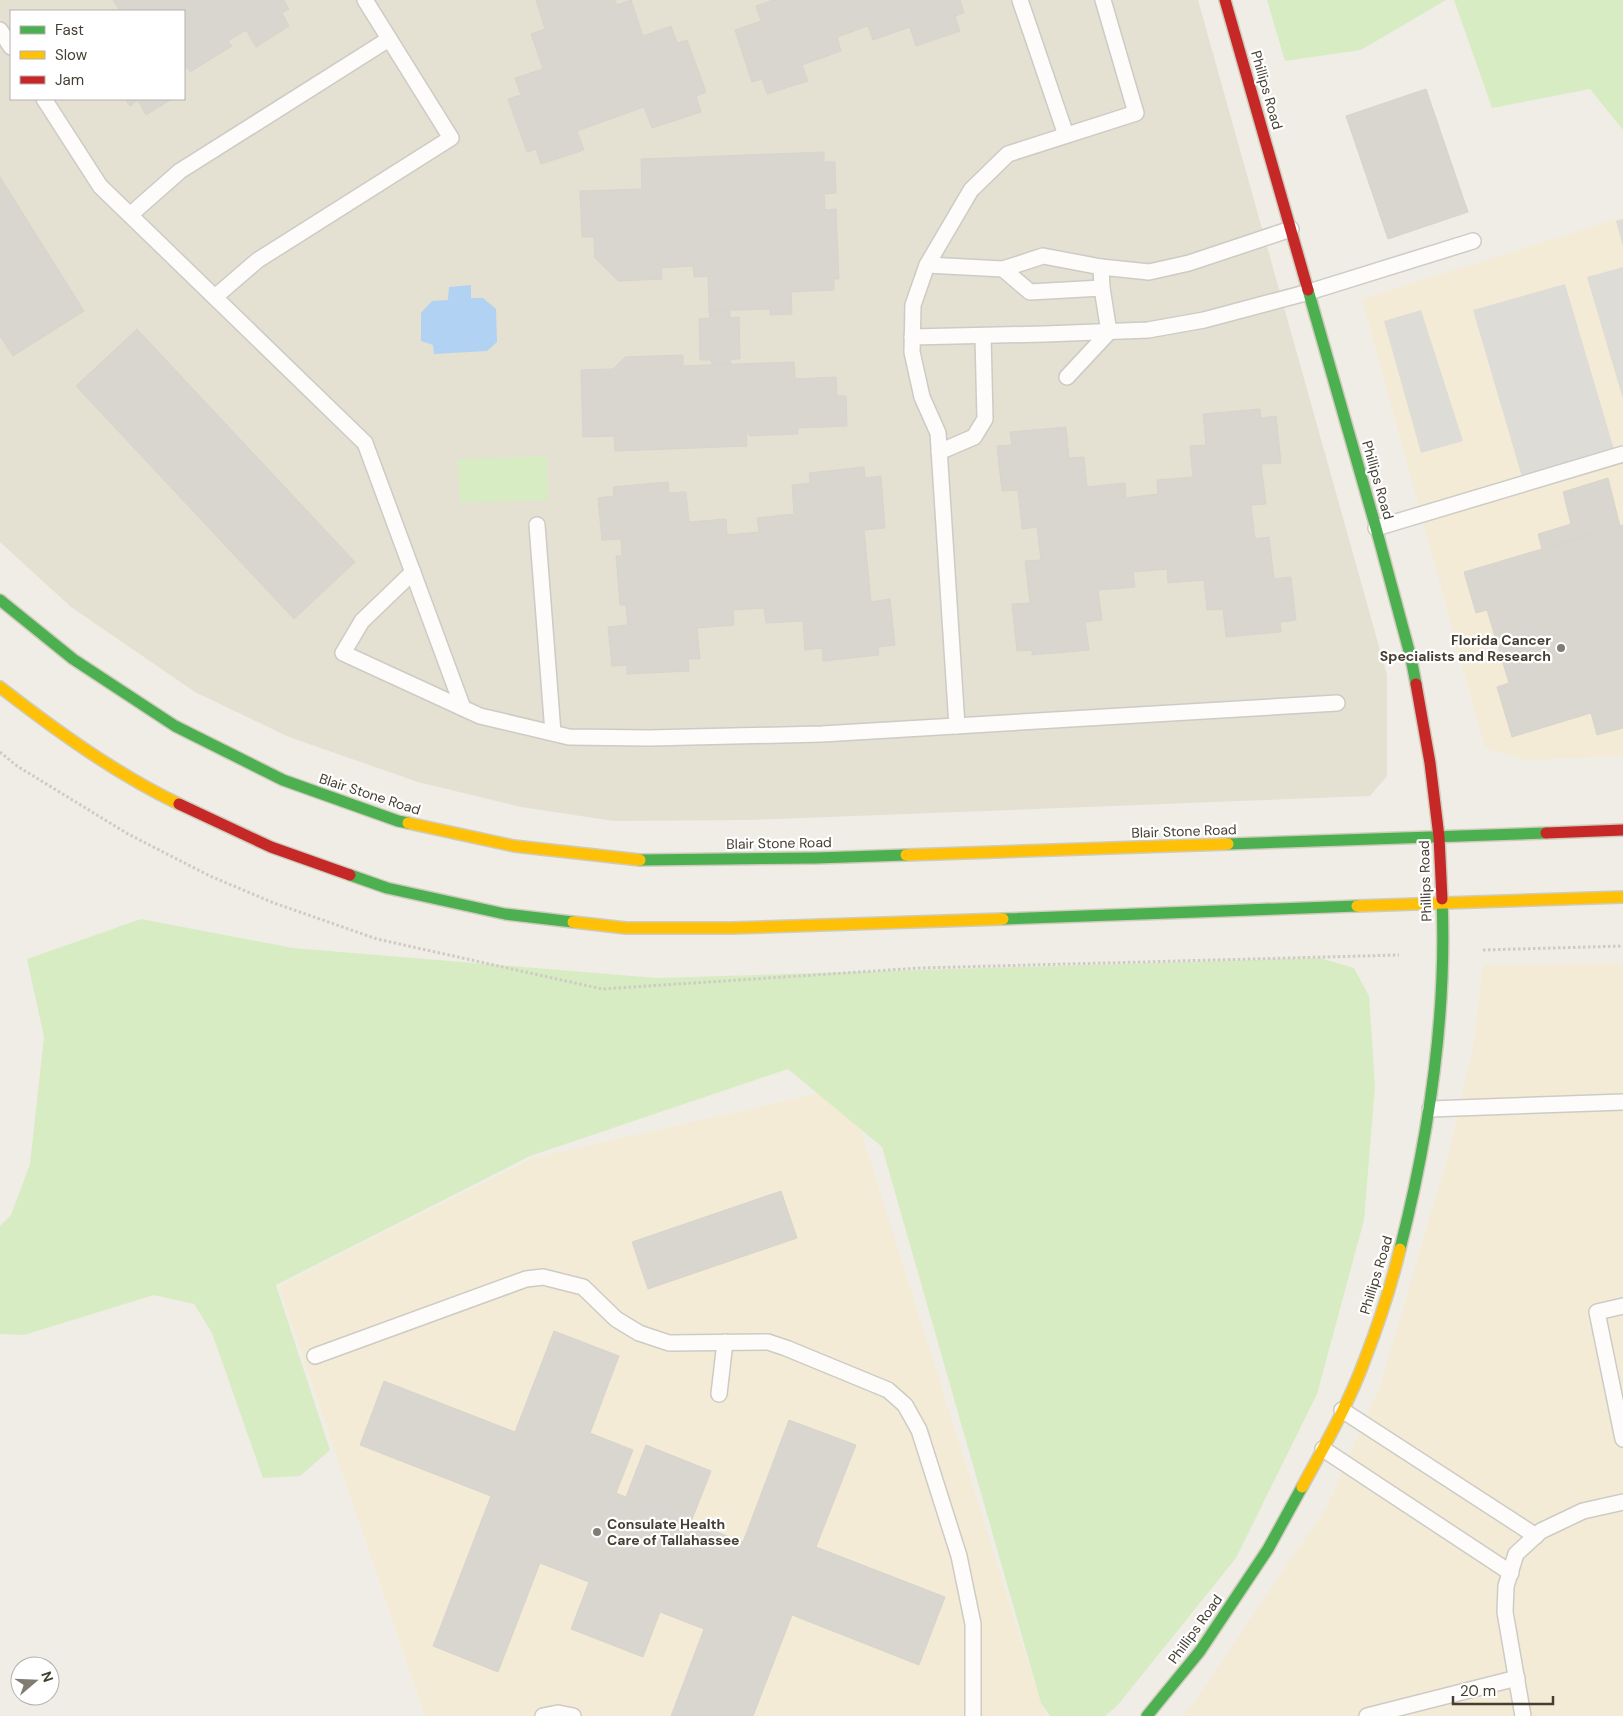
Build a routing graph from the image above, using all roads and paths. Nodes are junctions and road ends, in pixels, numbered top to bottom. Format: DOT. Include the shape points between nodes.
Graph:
graph roads {
  1 [pos="366,0"];
  2 [pos="1020,0"];
  3 [pos="1103,0"];
  4 [pos="1225,0"];
  5 [pos="0,30"];
  6 [pos="390,39"];
  7 [pos="10,45"];
  8 [pos="45,100"];
  9 [pos="1066,135"];
  10 [pos="130,215"];
  11 [pos="1291,229"];
  12 [pos="1473,241"];
  13 [pos="927,265"];
  14 [pos="1101,267"];
  15 [pos="1004,269"];
  16 [pos="1102,288"];
  17 [pos="1309,292"];
  18 [pos="215,297"];
  19 [pos="1109,332"];
  20 [pos="983,336"];
  21 [pos="912,337"];
  22 [pos="1066,377"];
  23 [pos="939,452"];
  24 [pos="1623,454"];
  25 [pos="538,525"];
  26 [pos="1376,528"];
  27 [pos="413,572"];
  28 [pos="0,600"];
  29 [pos="0,687"];
  30 [pos="1337,703"];
  31 [pos="463,708"];
  32 [pos="957,726"];
  33 [pos="553,733"];
  34 [pos="1623,830"];
  35 [pos="1439,837"];
  36 [pos="1623,897"];
  37 [pos="1442,904"];
  38 [pos="1623,946"];
  39 [pos="1483,950"];
  40 [pos="1623,1102"];
  41 [pos="1430,1109"];
  42 [pos="1623,1306"];
  43 [pos="725,1342"];
  44 [pos="314,1356"];
  45 [pos="719,1394"];
  46 [pos="1342,1410"];
  47 [pos="1623,1439"];
  48 [pos="1324,1449"];
  49 [pos="1623,1502"];
  50 [pos="1536,1536"];
  51 [pos="1511,1573"];
  52 [pos="1517,1678"];
  53 [pos="1154,1713"];
  54 [pos="543,1716"];
  55 [pos="574,1716"];
  56 [pos="973,1716"];
  57 [pos="1367,1716"];
  58 [pos="1524,1716"];
  1 -- 6 [label="lane"];
  2 -- 9 [label="lane"];
  3 -- 9 [label="lane" via="1136,113"];
  4 -- 11 [label="main road, Phillips Road"];
  5 -- 7 [label="lane"];
  6 -- 10 [label="lane" via="180,171"];
  6 -- 18 [label="lane" via="451,138 258,260"];
  8 -- 10 [label="lane" via="100,186"];
  9 -- 13 [label="lane" via="1008,154 971,190"];
  10 -- 18 [label="lane"];
  11 -- 14 [label="lane" via="1149,272"];
  11 -- 17 [label="main road, Phillips Road"];
  12 -- 17 [label="lane"];
  13 -- 15 [label="lane"];
  13 -- 21 [label="lane" via="913,305"];
  14 -- 15 [label="lane" via="1043,256"];
  14 -- 16 [label="lane"];
  15 -- 16 [label="lane" via="1030,292"];
  16 -- 19 [label="lane"];
  17 -- 19 [label="lane" via="1204,320 1148,330"];
  17 -- 26 [label="main road, Phillips Road"];
  18 -- 27 [label="lane" via="365,443"];
  19 -- 20 [label="lane"];
  19 -- 22 [label="lane"];
  20 -- 21 [label="lane"];
  20 -- 23 [label="lane" via="985,419 974,437"];
  21 -- 23 [label="lane" via="920,388 938,433"];
  23 -- 32 [label="lane"];
  24 -- 26 [label="lane"];
  25 -- 33 [label="lane"];
  26 -- 35 [label="main road, Phillips Road" via="1411,658 1430,763"];
  27 -- 31 [label="lane"];
  27 -- 31 [label="lane" via="362,621 343,653"];
  28 -- 35 [label="main road, Blair Stone Road" via="73,659 175,726 283,780 398,821 514,846 650,861"];
  29 -- 37 [label="main road" via="45,722 150,790 272,847 387,888 505,914 626,928 732,928"];
  30 -- 32 [label="lane"];
  31 -- 33 [label="lane" via="480,716"];
  32 -- 33 [label="lane" via="822,734 649,738 569,737"];
  34 -- 35 [label="main road, Blair Stone Road"];
  35 -- 37 [label="main road, Phillips Road"];
  36 -- 37 [label="main road"];
  37 -- 41 [label="main road, Phillips Road" via="1442,1004"];
  38 -- 39 [label="path"];
  40 -- 41 [label="lane"];
  41 -- 46 [label="main road, Phillips Road" via="1414,1195 1394,1273 1365,1360"];
  42 -- 47 [label="lane" via="1597,1312"];
  43 -- 44 [label="lane" via="669,1343 639,1333 616,1319 582,1287 544,1277 526,1279"];
  43 -- 45 [label="lane"];
  43 -- 56 [label="lane" via="768,1342 786,1348 888,1390 905,1405 919,1430 959,1556 973,1624"];
  46 -- 48 [label="main road, Phillips Road"];
  46 -- 50 [label="lane"];
  48 -- 51 [label="lane"];
  48 -- 53 [label="main road, Phillips Road" via="1268,1549"];
  49 -- 50 [label="lane" via="1583,1512"];
  50 -- 51 [label="lane" via="1516,1554"];
  51 -- 52 [label="lane" via="1506,1586 1505,1612"];
  52 -- 57 [label="lane"];
  52 -- 58 [label="lane"];
  54 -- 55 [label="lane" via="558,1713"];
}
